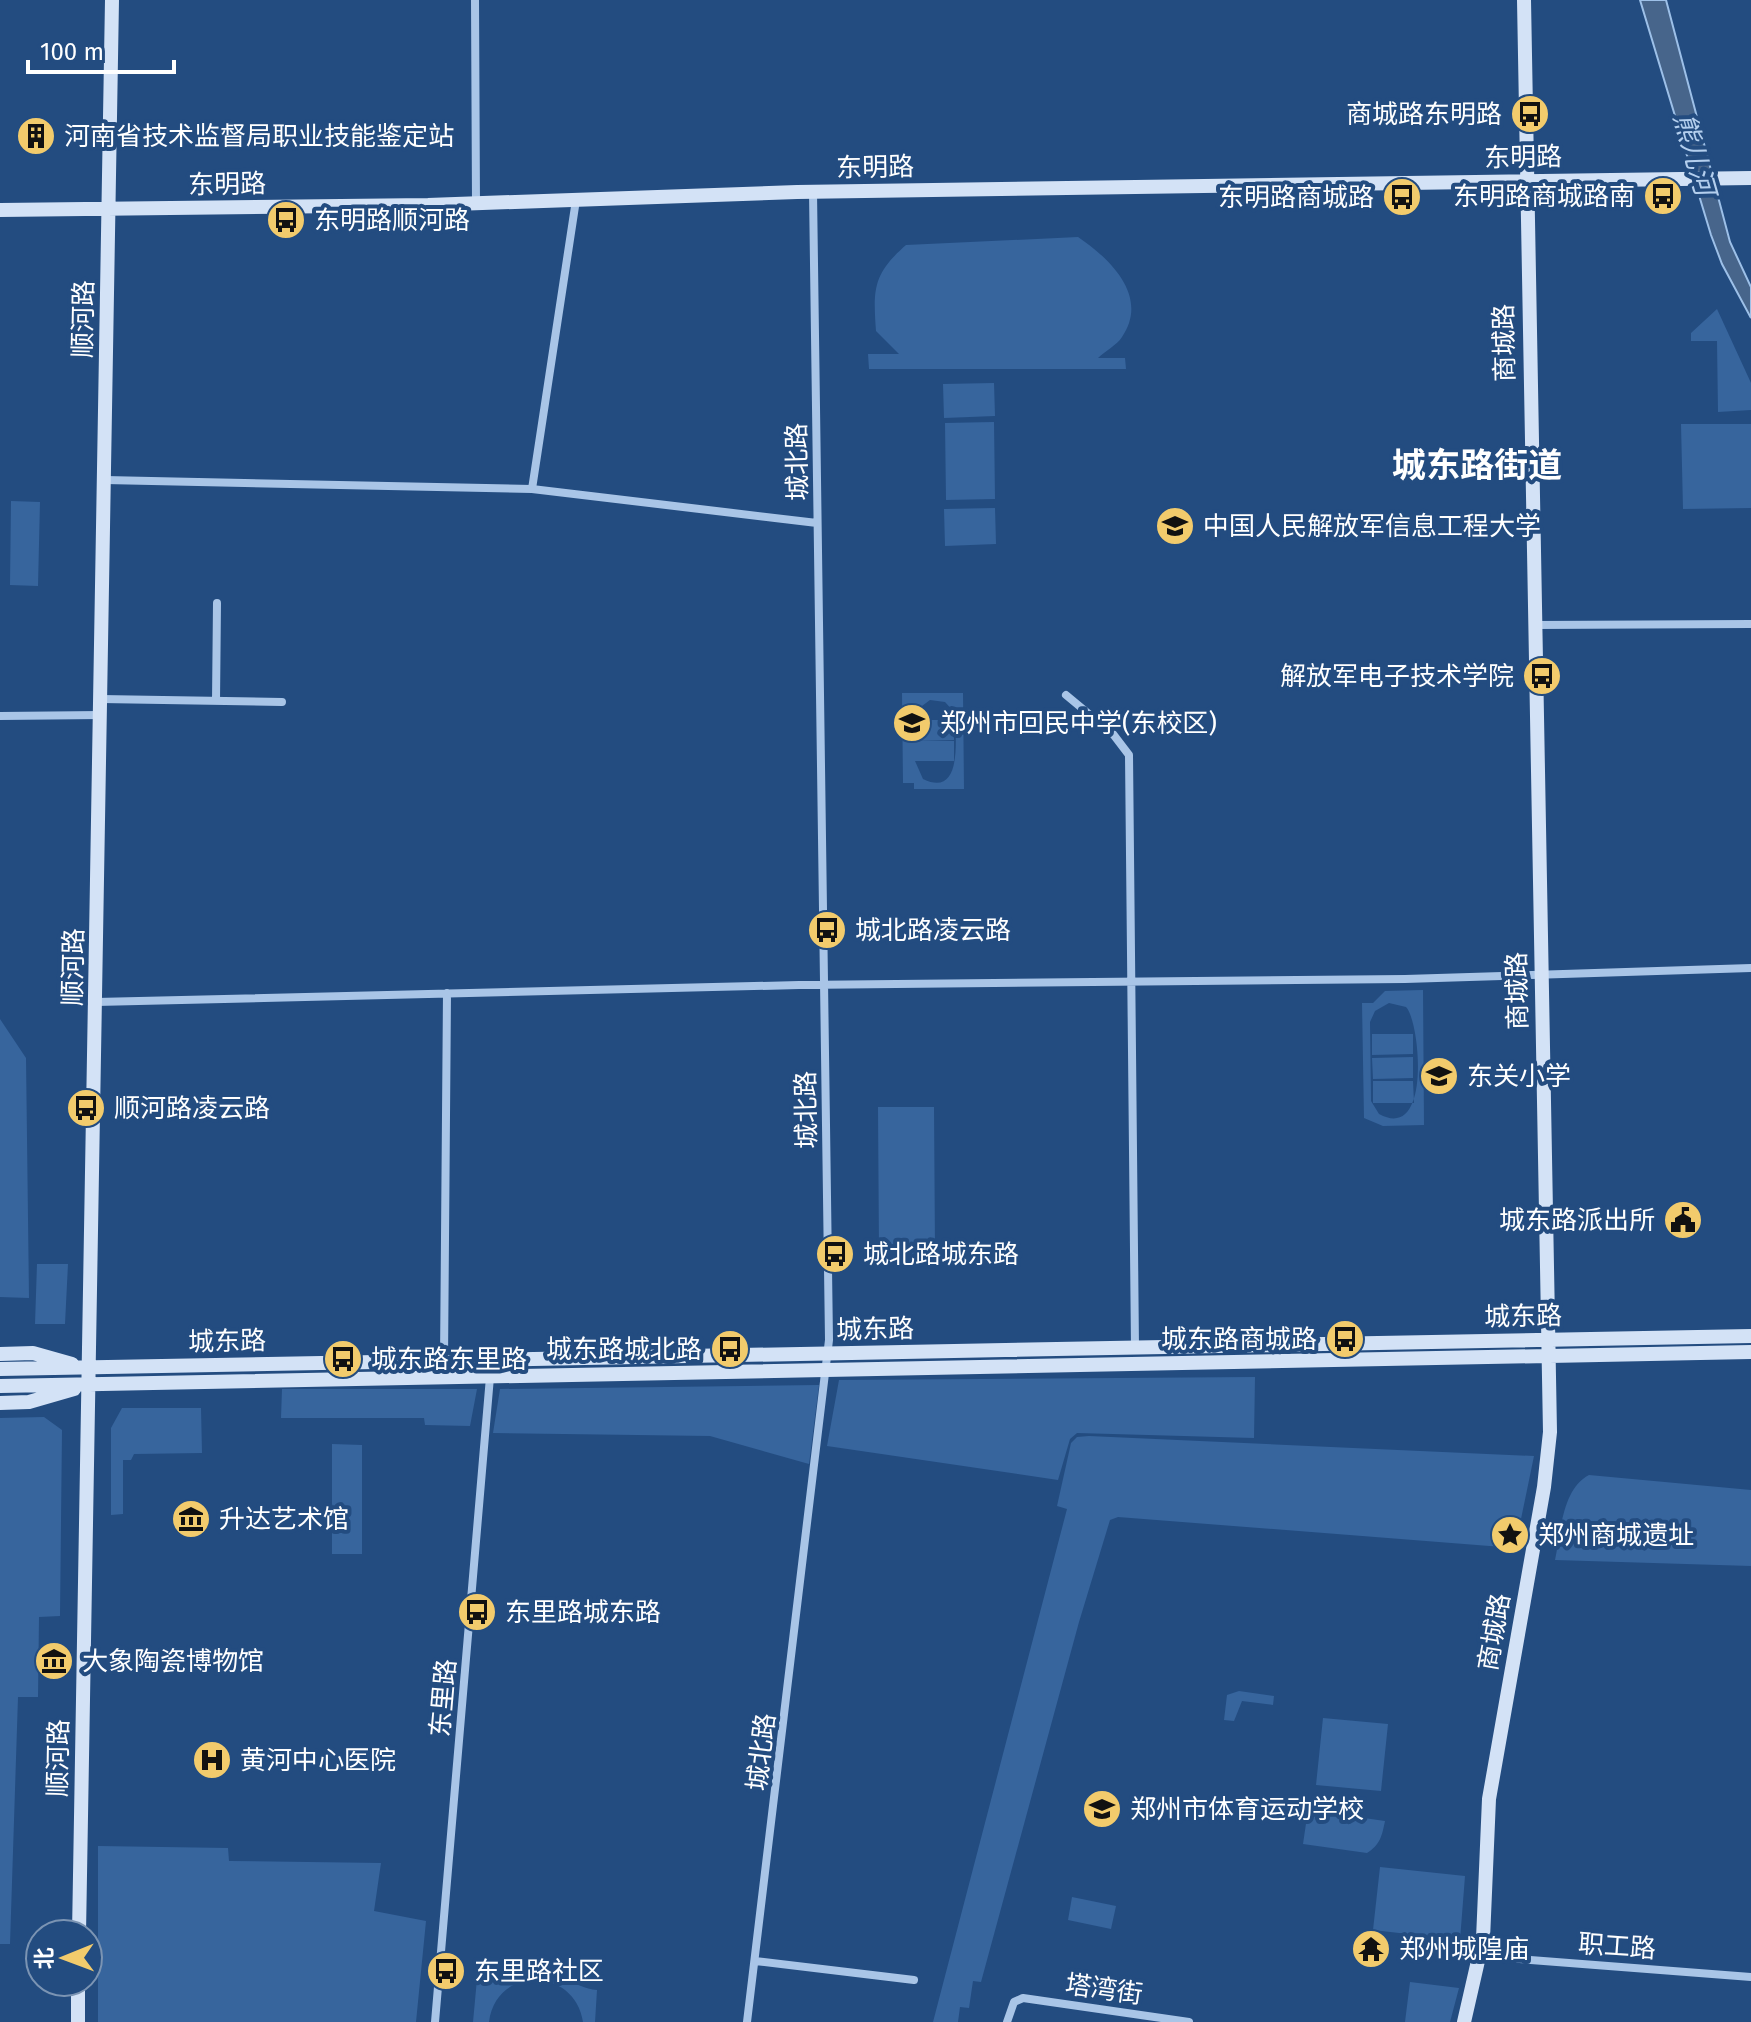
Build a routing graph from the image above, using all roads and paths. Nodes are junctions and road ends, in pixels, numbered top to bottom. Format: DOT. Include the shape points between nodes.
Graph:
graph roads {
  1 [pos="112,0"];
  2 [pos="475,0"];
  3 [pos="1524,0"];
  4 [pos="1751,178"];
  5 [pos="1526,181"];
  6 [pos="813,192"];
  7 [pos="576,200"];
  8 [pos="476,204"];
  9 [pos="109,209"];
  10 [pos="0,210"];
  11 [pos="105,480"];
  12 [pos="532,489"];
  13 [pos="817,523"];
  14 [pos="217,603"];
  15 [pos="1751,624"];
  16 [pos="1533,625"];
  17 [pos="1066,695"];
  18 [pos="101,699"];
  19 [pos="216,701"];
  20 [pos="282,702"];
  21 [pos="101,715"];
  22 [pos="0,716"];
  23 [pos="1751,968"];
  24 [pos="1540,974"];
  25 [pos="1132,981"];
  26 [pos="824,985"];
  27 [pos="447,993"];
  28 [pos="96,1002"];
  29 [pos="1751,1336"];
  30 [pos="1548,1340"];
  31 [pos="1135,1348"];
  32 [pos="1751,1352"];
  33 [pos="0,1354"];
  34 [pos="828,1354"];
  35 [pos="1548,1356"];
  36 [pos="444,1361"];
  37 [pos="89,1368"];
  38 [pos="0,1369"];
  39 [pos="827,1370"];
  40 [pos="490,1377"];
  41 [pos="89,1384"];
  42 [pos="0,1386"];
  43 [pos="0,1403"];
  44 [pos="79,1918"];
  45 [pos="1480,1956"];
  46 [pos="755,1961"];
  47 [pos="1751,1977"];
  48 [pos="914,1980"];
  49 [pos="78,1998"];
  50 [pos="78,2022"];
  51 [pos="435,2022"];
  52 [pos="747,2022"];
  53 [pos="1007,2022"];
  54 [pos="1189,2022"];
  55 [pos="1464,2022"];
  1 -- 9 [label="street, 顺河路"];
  2 -- 8 [label="street"];
  3 -- 5 [label="street, 商城路"];
  4 -- 5 [label="street, 东明路"];
  5 -- 6 [label="street, 东明路"];
  5 -- 16 [label="street, 商城路"];
  6 -- 7 [label="street, 东明路"];
  6 -- 13 [label="street, 城北路"];
  7 -- 8 [label="street, 东明路"];
  7 -- 12 [label="street"];
  8 -- 9 [label="street, 东明路"];
  9 -- 10 [label="street, 东明路"];
  9 -- 11 [label="street, 顺河路"];
  11 -- 12 [label="street"];
  11 -- 18 [label="street, 顺河路"];
  12 -- 13 [label="street"];
  13 -- 26 [label="street, 城北路"];
  14 -- 19 [label="street"];
  15 -- 16 [label="street"];
  16 -- 24 [label="street, 商城路"];
  17 -- 25 [label="street" via="1113,734 1129,755"];
  18 -- 19 [label="street"];
  18 -- 21 [label="street, 顺河路"];
  19 -- 20 [label="street"];
  21 -- 22 [label="street"];
  21 -- 28 [label="street, 顺河路"];
  23 -- 24 [label="street"];
  24 -- 25 [label="street"];
  24 -- 30 [label="street, 商城路"];
  25 -- 26 [label="street"];
  25 -- 31 [label="street"];
  26 -- 27 [label="street"];
  26 -- 34 [label="street, 城北路"];
  27 -- 28 [label="street"];
  27 -- 36 [label="street"];
  28 -- 37 [label="street, 顺河路"];
  29 -- 30 [label="street, 城东路"];
  30 -- 31 [label="street, 城东路"];
  30 -- 35 [label="street, 商城路"];
  31 -- 34 [label="street, 城东路"];
  32 -- 35 [label="street, 城东路"];
  33 -- 37 [label="street" via="33,1353"];
  34 -- 36 [label="street, 城东路"];
  34 -- 39 [label="street, 城北路"];
  35 -- 39 [label="street, 城东路"];
  35 -- 45 [label="street, 商城路" via="1546,1477 1489,1799"];
  36 -- 37 [label="street, 城东路"];
  37 -- 38 [label="street, 城东路"];
  37 -- 41 [label="street, 顺河路"];
  39 -- 40 [label="street, 城东路"];
  39 -- 46 [label="street, 城北路"];
  40 -- 41 [label="street, 城东路"];
  40 -- 51 [label="street, 东里路"];
  41 -- 42 [label="street, 城东路"];
  41 -- 43 [label="street" via="29,1402"];
  41 -- 44 [label="street, 顺河路"];
  45 -- 47 [label="street, 职工路"];
  45 -- 55 [label="street, 商城路"];
  46 -- 48 [label="street"];
  46 -- 52 [label="street, 城北路"];
  49 -- 50 [label="street"];
  53 -- 54 [label="street, 塔湾街" via="1014,2002 1023,1998"];
}
